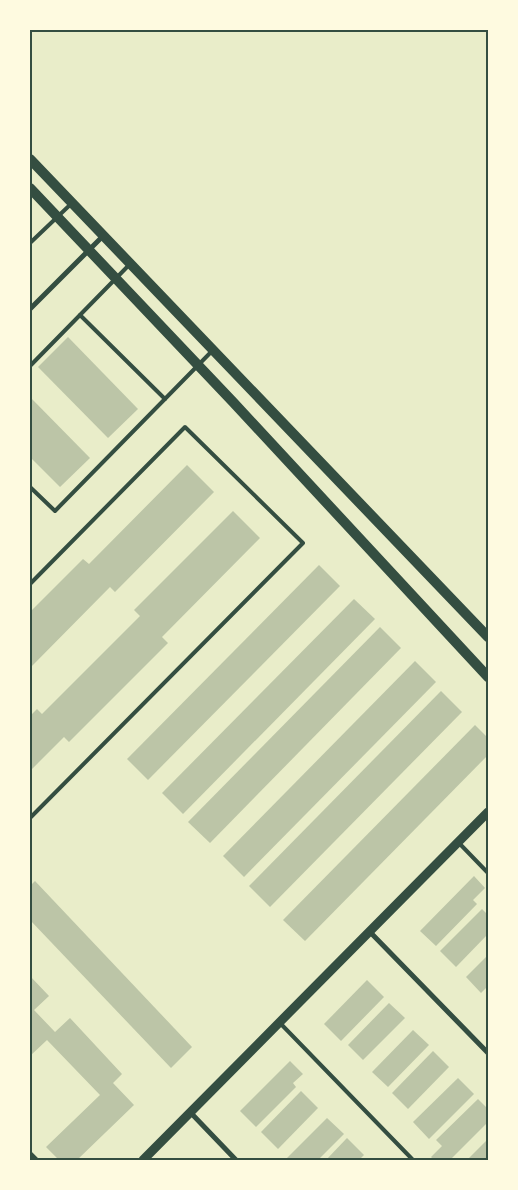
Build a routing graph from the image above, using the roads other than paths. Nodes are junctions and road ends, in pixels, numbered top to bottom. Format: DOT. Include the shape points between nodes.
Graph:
graph roads {
  1 [pos="30,159"];
  2 [pos="30,188"];
  3 [pos="72,203"];
  4 [pos="57,217"];
  5 [pos="104,236"];
  6 [pos="30,243"];
  7 [pos="89,250"];
  8 [pos="131,264"];
  9 [pos="116,279"];
  10 [pos="30,309"];
  11 [pos="80,315"];
  12 [pos="213,350"];
  13 [pos="30,366"];
  14 [pos="198,366"];
  15 [pos="165,399"];
  16 [pos="30,487"];
  17 [pos="30,584"];
  18 [pos="488,637"];
  19 [pos="488,677"];
  20 [pos="488,812"];
  21 [pos="30,818"];
  22 [pos="458,842"];
  23 [pos="488,873"];
  24 [pos="370,932"];
  25 [pos="279,1022"];
  26 [pos="488,1053"];
  27 [pos="190,1112"];
  28 [pos="30,1153"];
  29 [pos="37,1160"];
  30 [pos="143,1160"];
  31 [pos="236,1160"];
  32 [pos="413,1160"];
  1 -- 3 [label="main road"];
  2 -- 4 [label="main road"];
  3 -- 4 [label="lane"];
  3 -- 5 [label="main road"];
  4 -- 6 [label="lane"];
  4 -- 7 [label="main road"];
  5 -- 7 [label="street"];
  5 -- 8 [label="main road"];
  7 -- 9 [label="main road"];
  7 -- 10 [label="street"];
  8 -- 9 [label="lane"];
  8 -- 12 [label="main road"];
  9 -- 11 [label="lane"];
  9 -- 14 [label="main road"];
  11 -- 13 [label="lane"];
  11 -- 15 [label="lane"];
  12 -- 14 [label="lane"];
  12 -- 18 [label="main road"];
  14 -- 15 [label="lane"];
  14 -- 19 [label="main road"];
  15 -- 16 [label="lane" via="55,511"];
  17 -- 21 [label="lane" via="185,427 303,543"];
  20 -- 22 [label="street"];
  22 -- 23 [label="lane"];
  22 -- 24 [label="street"];
  24 -- 25 [label="street"];
  24 -- 26 [label="street"];
  25 -- 27 [label="street"];
  25 -- 32 [label="lane"];
  27 -- 30 [label="street"];
  27 -- 31 [label="street"];
  28 -- 29 [label="lane"];
}
